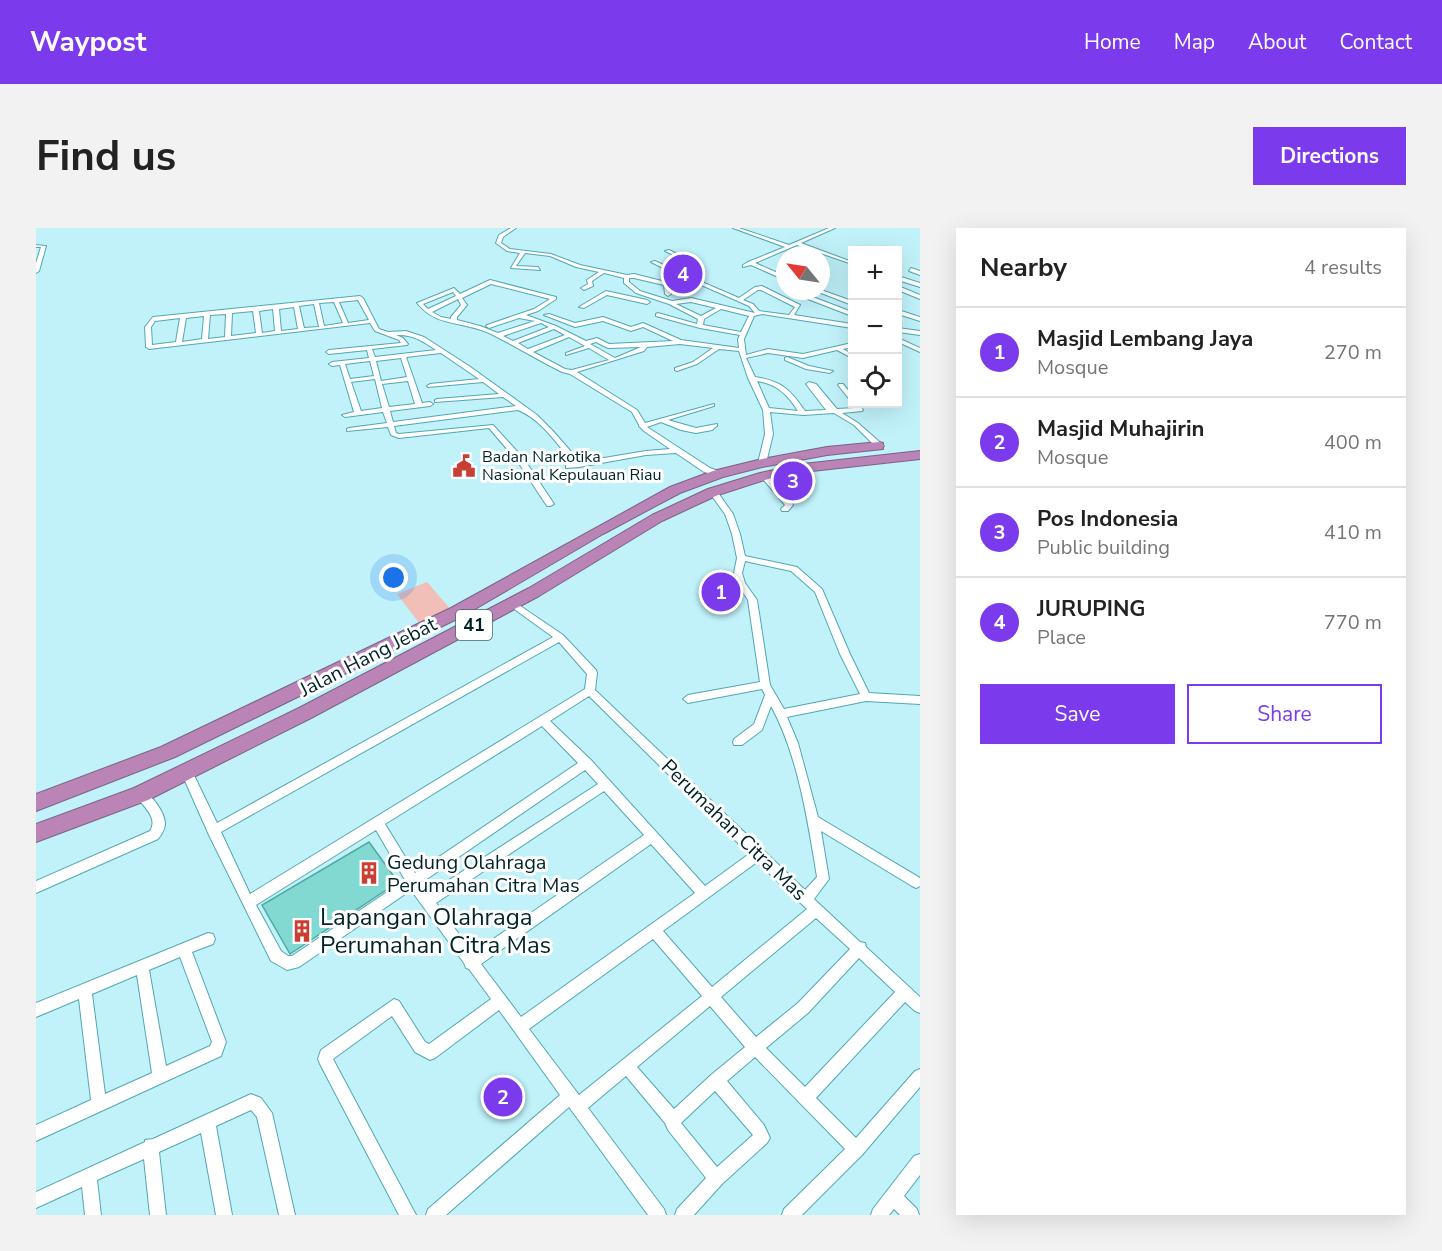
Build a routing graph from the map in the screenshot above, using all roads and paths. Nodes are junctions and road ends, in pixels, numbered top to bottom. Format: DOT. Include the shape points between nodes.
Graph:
graph roads {
  1 [pos="514,228"];
  2 [pos="735,228"];
  3 [pos="832,228"];
  4 [pos="796,243"];
  5 [pos="36,246"];
  6 [pos="787,246"];
  7 [pos="667,251"];
  8 [pos="776,251"];
  9 [pos="523,252"];
  10 [pos="39,253"];
  11 [pos="653,262"];
  12 [pos="848,262"];
  13 [pos="37,264"];
  14 [pos="538,269"];
  15 [pos="911,270"];
  16 [pos="669,271"];
  17 [pos="603,272"];
  18 [pos="920,273"];
  19 [pos="776,275"];
  20 [pos="627,277"];
  21 [pos="689,279"];
  22 [pos="902,280"];
  23 [pos="666,284"];
  24 [pos="534,285"];
  25 [pos="920,285"];
  26 [pos="584,288"];
  27 [pos="517,289"];
  28 [pos="902,290"];
  29 [pos="830,295"];
  30 [pos="458,297"];
  31 [pos="920,297"];
  32 [pos="658,299"];
  33 [pos="672,299"];
  34 [pos="336,300"];
  35 [pos="739,300"];
  36 [pos="814,300"];
  37 [pos="848,302"];
  38 [pos="316,303"];
  39 [pos="296,304"];
  40 [pos="276,307"];
  41 [pos="582,307"];
  42 [pos="721,307"];
  43 [pos="834,308"];
  44 [pos="259,309"];
  45 [pos="818,309"];
  46 [pos="229,311"];
  47 [pos="427,312"];
  48 [pos="810,312"];
  49 [pos="207,313"];
  50 [pos="848,313"];
  51 [pos="902,313"];
  52 [pos="755,314"];
  53 [pos="547,315"];
  54 [pos="658,315"];
  55 [pos="183,316"];
  56 [pos="519,316"];
  57 [pos="791,316"];
  58 [pos="701,318"];
  59 [pos="920,318"];
  60 [pos="819,319"];
  61 [pos="372,321"];
  62 [pos="454,322"];
  63 [pos="539,322"];
  64 [pos="346,325"];
  65 [pos="848,325"];
  66 [pos="489,326"];
  67 [pos="700,327"];
  68 [pos="322,328"];
  69 [pos="552,328"];
  70 [pos="301,330"];
  71 [pos="902,331"];
  72 [pos="278,333"];
  73 [pos="920,333"];
  74 [pos="385,334"];
  75 [pos="742,334"];
  76 [pos="258,335"];
  77 [pos="569,335"];
  78 [pos="496,336"];
  79 [pos="228,338"];
  80 [pos="205,340"];
  81 [pos="680,342"];
  82 [pos="179,343"];
  83 [pos="902,343"];
  84 [pos="511,344"];
  85 [pos="587,344"];
  86 [pos="645,345"];
  87 [pos="848,346"];
  88 [pos="718,347"];
  89 [pos="369,348"];
  90 [pos="839,349"];
  91 [pos="920,350"];
  92 [pos="442,351"];
  93 [pos="529,351"];
  94 [pos="329,352"];
  95 [pos="775,352"];
  96 [pos="742,353"];
  97 [pos="568,354"];
  98 [pos="848,354"];
  99 [pos="403,356"];
  100 [pos="372,360"];
  101 [pos="614,360"];
  102 [pos="342,363"];
  103 [pos="332,364"];
  104 [pos="677,369"];
  105 [pos="830,371"];
  106 [pos="572,372"];
  107 [pos="751,378"];
  108 [pos="410,379"];
  109 [pos="378,380"];
  110 [pos="484,380"];
  111 [pos="348,381"];
  112 [pos="841,385"];
  113 [pos="430,386"];
  114 [pos="848,394"];
  115 [pos="505,396"];
  116 [pos="420,405"];
  117 [pos="712,405"];
  118 [pos="522,408"];
  119 [pos="859,408"];
  120 [pos="387,410"];
  121 [pos="766,410"];
  122 [pos="852,411"];
  123 [pos="834,412"];
  124 [pos="358,413"];
  125 [pos="803,413"];
  126 [pos="345,415"];
  127 [pos="849,419"];
  128 [pos="664,421"];
  129 [pos="390,425"];
  130 [pos="715,425"];
  131 [pos="642,426"];
  132 [pos="349,430"];
  133 [pos="920,443"];
  134 [pos="880,446"];
  135 [pos="677,451"];
  136 [pos="920,455"];
  137 [pos="579,465"];
  138 [pos="569,466"];
  139 [pos="764,469"];
  140 [pos="718,474"];
  141 [pos="713,492"];
  142 [pos="549,504"];
  143 [pos="640,507"];
  144 [pos="785,509"];
  145 [pos="657,518"];
  146 [pos="741,558"];
  147 [pos="513,604"];
  148 [pos="560,637"];
  149 [pos="767,690"];
  150 [pos="590,691"];
  151 [pos="866,697"];
  152 [pos="688,699"];
  153 [pos="920,700"];
  154 [pos="781,714"];
  155 [pos="543,720"];
  156 [pos="738,742"];
  157 [pos="587,763"];
  158 [pos="187,772"];
  159 [pos="605,785"];
  160 [pos="141,794"];
  161 [pos="36,803"];
  162 [pos="813,820"];
  163 [pos="378,823"];
  164 [pos="213,831"];
  165 [pos="36,833"];
  166 [pos="651,837"];
  167 [pos="758,855"];
  168 [pos="413,882"];
  169 [pos="916,882"];
  170 [pos="36,887"];
  171 [pos="704,894"];
  172 [pos="806,898"];
  173 [pos="429,900"];
  174 [pos="248,903"];
  175 [pos="816,910"];
  176 [pos="654,930"];
  177 [pos="208,939"];
  178 [pos="860,948"];
  179 [pos="184,949"];
  180 [pos="471,963"];
  181 [pos="142,966"];
  182 [pos="85,990"];
  183 [pos="904,993"];
  184 [pos="710,997"];
  185 [pos="499,1001"];
  186 [pos="920,1006"];
  187 [pos="36,1010"];
  188 [pos="521,1026"];
  189 [pos="754,1047"];
  190 [pos="627,1067"];
  191 [pos="160,1076"];
  192 [pos="920,1077"];
  193 [pos="716,1080"];
  194 [pos="806,1097"];
  195 [pos="573,1102"];
  196 [pos="99,1104"];
  197 [pos="673,1120"];
  198 [pos="207,1121"];
  199 [pos="36,1133"];
  200 [pos="151,1146"];
  201 [pos="856,1149"];
  202 [pos="920,1162"];
  203 [pos="89,1176"];
  204 [pos="716,1178"];
  205 [pos="894,1197"];
  206 [pos="36,1200"];
  207 [pos="93,1215"];
  208 [pos="158,1215"];
  209 [pos="224,1215"];
  210 [pos="287,1215"];
  211 [pos="408,1215"];
  212 [pos="435,1215"];
  213 [pos="658,1215"];
  214 [pos="683,1215"];
  215 [pos="790,1215"];
  216 [pos="879,1215"];
  217 [pos="911,1215"];
  1 -- 9 [label="street" via="501,236 498,243"];
  2 -- 6 [label="street"];
  3 -- 4 [label="street"];
  4 -- 6 [label="street"];
  4 -- 12 [label="street"];
  5 -- 10 [label="street" via="44,246"];
  7 -- 16 [label="street" via="677,255 672,260 679,264"];
  8 -- 19 [label="street" via="748,265"];
  9 -- 14 [label="street" via="513,266"];
  9 -- 17 [label="street" via="551,255"];
  10 -- 13 [label="street"];
  11 -- 16 [label="street"];
  15 -- 18 [label="street"];
  16 -- 21 [label="street"];
  17 -- 20 [label="street"];
  17 -- 26 [label="street"];
  20 -- 23 [label="street"];
  20 -- 32 [label="street" via="626,282 636,290"];
  21 -- 23 [label="street"];
  21 -- 35 [label="street"];
  22 -- 25 [label="street"];
  23 -- 33 [label="street"];
  24 -- 27 [label="street" via="525,284"];
  27 -- 30 [label="street" via="490,282"];
  27 -- 56 [label="street" via="554,300"];
  28 -- 31 [label="street"];
  29 -- 37 [label="street"];
  30 -- 47 [label="street"];
  30 -- 47 [label="street" via="451,290 420,303"];
  30 -- 62 [label="street" via="464,305"];
  32 -- 33 [label="street"];
  32 -- 33 [label="street"];
  33 -- 41 [label="street" via="606,294"];
  33 -- 42 [label="street"];
  33 -- 58 [label="street"];
  34 -- 38 [label="street"];
  34 -- 61 [label="street" via="360,298"];
  34 -- 64 [label="street"];
  35 -- 52 [label="street" via="754,307"];
  35 -- 57 [label="street" via="762,288 798,306"];
  36 -- 43 [label="street"];
  38 -- 39 [label="street"];
  38 -- 68 [label="street"];
  39 -- 40 [label="street"];
  39 -- 70 [label="street"];
  40 -- 44 [label="street"];
  40 -- 72 [label="street"];
  42 -- 52 [label="street"];
  42 -- 58 [label="street"];
  43 -- 45 [label="street"];
  43 -- 50 [label="street"];
  44 -- 46 [label="street"];
  44 -- 76 [label="street"];
  46 -- 49 [label="street"];
  46 -- 79 [label="street"];
  47 -- 62 [label="street"];
  48 -- 60 [label="street"];
  49 -- 55 [label="street"];
  49 -- 80 [label="street"];
  51 -- 59 [label="street"];
  52 -- 57 [label="street"];
  52 -- 75 [label="street"];
  53 -- 81 [label="street" via="575,325 603,319 631,329 643,325"];
  54 -- 67 [label="street"];
  55 -- 82 [label="street"];
  55 -- 82 [label="street" via="153,319 148,327 149,347"];
  56 -- 63 [label="street"];
  56 -- 66 [label="street"];
  57 -- 60 [label="street"];
  58 -- 67 [label="street"];
  60 -- 65 [label="street"];
  61 -- 64 [label="street"];
  61 -- 74 [label="street"];
  62 -- 78 [label="street" via="477,326"];
  63 -- 69 [label="street"];
  63 -- 78 [label="street"];
  64 -- 68 [label="street"];
  67 -- 75 [label="street"];
  68 -- 70 [label="street"];
  69 -- 77 [label="street"];
  69 -- 84 [label="street"];
  70 -- 72 [label="street"];
  71 -- 73 [label="street"];
  72 -- 76 [label="street"];
  74 -- 89 [label="street" via="405,344"];
  74 -- 92 [label="street" via="406,333"];
  75 -- 96 [label="street"];
  76 -- 79 [label="street"];
  77 -- 85 [label="street"];
  77 -- 93 [label="street"];
  78 -- 84 [label="street"];
  79 -- 80 [label="street"];
  80 -- 82 [label="street"];
  81 -- 86 [label="street"];
  81 -- 88 [label="street"];
  83 -- 91 [label="street"];
  84 -- 93 [label="street"];
  85 -- 86 [label="street" via="597,340 608,346"];
  85 -- 97 [label="street"];
  85 -- 101 [label="street"];
  86 -- 101 [label="street" via="642,350"];
  87 -- 90 [label="street"];
  88 -- 96 [label="street"];
  88 -- 104 [label="street" via="695,363"];
  89 -- 94 [label="street"];
  89 -- 100 [label="street"];
  90 -- 95 [label="street" via="803,356"];
  90 -- 98 [label="street"];
  92 -- 99 [label="street"];
  92 -- 110 [label="street"];
  93 -- 106 [label="street" via="561,370"];
  95 -- 96 [label="street"];
  95 -- 105 [label="street" via="778,357 808,368"];
  96 -- 107 [label="street"];
  99 -- 100 [label="street"];
  99 -- 108 [label="street"];
  100 -- 102 [label="street"];
  100 -- 109 [label="street"];
  101 -- 106 [label="street"];
  102 -- 103 [label="street"];
  102 -- 111 [label="street"];
  106 -- 131 [label="street" via="635,411"];
  107 -- 121 [label="street"];
  107 -- 125 [label="street" via="776,382 787,390"];
  108 -- 109 [label="street"];
  108 -- 116 [label="street"];
  109 -- 111 [label="street"];
  109 -- 120 [label="street"];
  110 -- 113 [label="street"];
  110 -- 115 [label="street"];
  111 -- 124 [label="street"];
  112 -- 114 [label="street"];
  115 -- 116 [label="street"];
  115 -- 118 [label="street"];
  116 -- 120 [label="street"];
  117 -- 128 [label="street"];
  118 -- 129 [label="street"];
  118 -- 137 [label="street"];
  119 -- 122 [label="street"];
  120 -- 124 [label="street"];
  120 -- 129 [label="street"];
  121 -- 125 [label="street"];
  121 -- 139 [label="street" via="769,434"];
  122 -- 123 [label="street"];
  122 -- 127 [label="street"];
  123 -- 125 [label="street"];
  123 -- 127 [label="street"];
  124 -- 126 [label="street"];
  127 -- 134 [label="street"];
  128 -- 130 [label="street" via="694,430 712,429"];
  128 -- 131 [label="street"];
  129 -- 132 [label="street"];
  129 -- 142 [label="street" via="393,434 399,436 491,426 521,461"];
  131 -- 135 [label="street"];
  133 -- 134 [label="highway"];
  134 -- 139 [label="highway" via="827,451"];
  135 -- 137 [label="street"];
  135 -- 140 [label="street"];
  136 -- 139 [label="highway, Jalan Hang Jebat / 41"];
  137 -- 138 [label="street"];
  139 -- 140 [label="highway"];
  139 -- 141 [label="highway, Jalan Hang Jebat / 41"];
  139 -- 144 [label="street" via="789,505"];
  140 -- 143 [label="highway"];
  141 -- 145 [label="highway, Jalan Hang Jebat / 41"];
  141 -- 146 [label="street" via="729,514"];
  143 -- 145 [label="highway"];
  143 -- 161 [label="highway" via="477,601 355,662 168,752"];
  145 -- 147 [label="highway, Jalan Hang Jebat / 41"];
  146 -- 149 [label="street" via="738,573 752,600"];
  146 -- 151 [label="street" via="792,568 819,591"];
  147 -- 148 [label="street"];
  147 -- 158 [label="highway, Jalan Hang Jebat / 41"];
  148 -- 150 [label="street" via="592,673"];
  148 -- 164 [label="street"];
  149 -- 152 [label="street"];
  149 -- 154 [label="street"];
  149 -- 156 [label="street" via="758,727"];
  150 -- 155 [label="street"];
  150 -- 167 [label="street, Perumahan Citra Mas"];
  151 -- 153 [label="street"];
  151 -- 154 [label="street"];
  154 -- 162 [label="street" via="793,743"];
  155 -- 157 [label="street"];
  155 -- 163 [label="street"];
  157 -- 159 [label="street"];
  157 -- 168 [label="street"];
  158 -- 160 [label="highway, Jalan Hang Jebat / 41"];
  158 -- 164 [label="street"];
  159 -- 166 [label="street"];
  159 -- 173 [label="street"];
  160 -- 165 [label="highway, Jalan Hang Jebat / 41"];
  160 -- 170 [label="street" via="160,819 154,835"];
  162 -- 169 [label="street"];
  162 -- 172 [label="street" via="823,879"];
  163 -- 168 [label="street"];
  163 -- 174 [label="street"];
  164 -- 174 [label="street"];
  166 -- 171 [label="street"];
  166 -- 180 [label="street"];
  167 -- 171 [label="street"];
  167 -- 172 [label="street, Perumahan Citra Mas"];
  168 -- 173 [label="street"];
  168 -- 174 [label="street" via="287,963 276,956"];
  171 -- 176 [label="street"];
  172 -- 175 [label="street, Perumahan Citra Mas"];
  173 -- 180 [label="street"];
  175 -- 178 [label="street, Perumahan Citra Mas"];
  175 -- 184 [label="street"];
  176 -- 184 [label="street"];
  176 -- 188 [label="street"];
  177 -- 179 [label="street"];
  178 -- 183 [label="street, Perumahan Citra Mas"];
  178 -- 189 [label="street" via="802,1008"];
  179 -- 181 [label="street"];
  179 -- 191 [label="street" via="219,1042 216,1052"];
  180 -- 185 [label="street"];
  181 -- 182 [label="street"];
  181 -- 191 [label="street"];
  182 -- 187 [label="street"];
  182 -- 196 [label="street"];
  183 -- 186 [label="street, Perumahan Citra Mas"];
  183 -- 194 [label="street"];
  184 -- 189 [label="street"];
  184 -- 190 [label="street"];
  185 -- 188 [label="street"];
  185 -- 211 [label="street" via="430,1053 420,1047 393,1006 326,1055"];
  188 -- 195 [label="street"];
  189 -- 193 [label="street"];
  189 -- 194 [label="street"];
  190 -- 195 [label="street"];
  190 -- 197 [label="street"];
  191 -- 196 [label="street"];
  192 -- 201 [label="street"];
  193 -- 197 [label="street"];
  193 -- 204 [label="street" via="762,1138"];
  194 -- 201 [label="street"];
  195 -- 212 [label="street"];
  195 -- 213 [label="street"];
  196 -- 199 [label="street"];
  197 -- 204 [label="street"];
  198 -- 200 [label="street"];
  198 -- 209 [label="street"];
  198 -- 210 [label="street" via="251,1102 260,1107"];
  200 -- 203 [label="street"];
  200 -- 208 [label="street"];
  201 -- 215 [label="street"];
  202 -- 205 [label="street"];
  203 -- 206 [label="street"];
  203 -- 207 [label="street"];
  204 -- 214 [label="street"];
  205 -- 216 [label="street"];
  205 -- 217 [label="street"];
}
